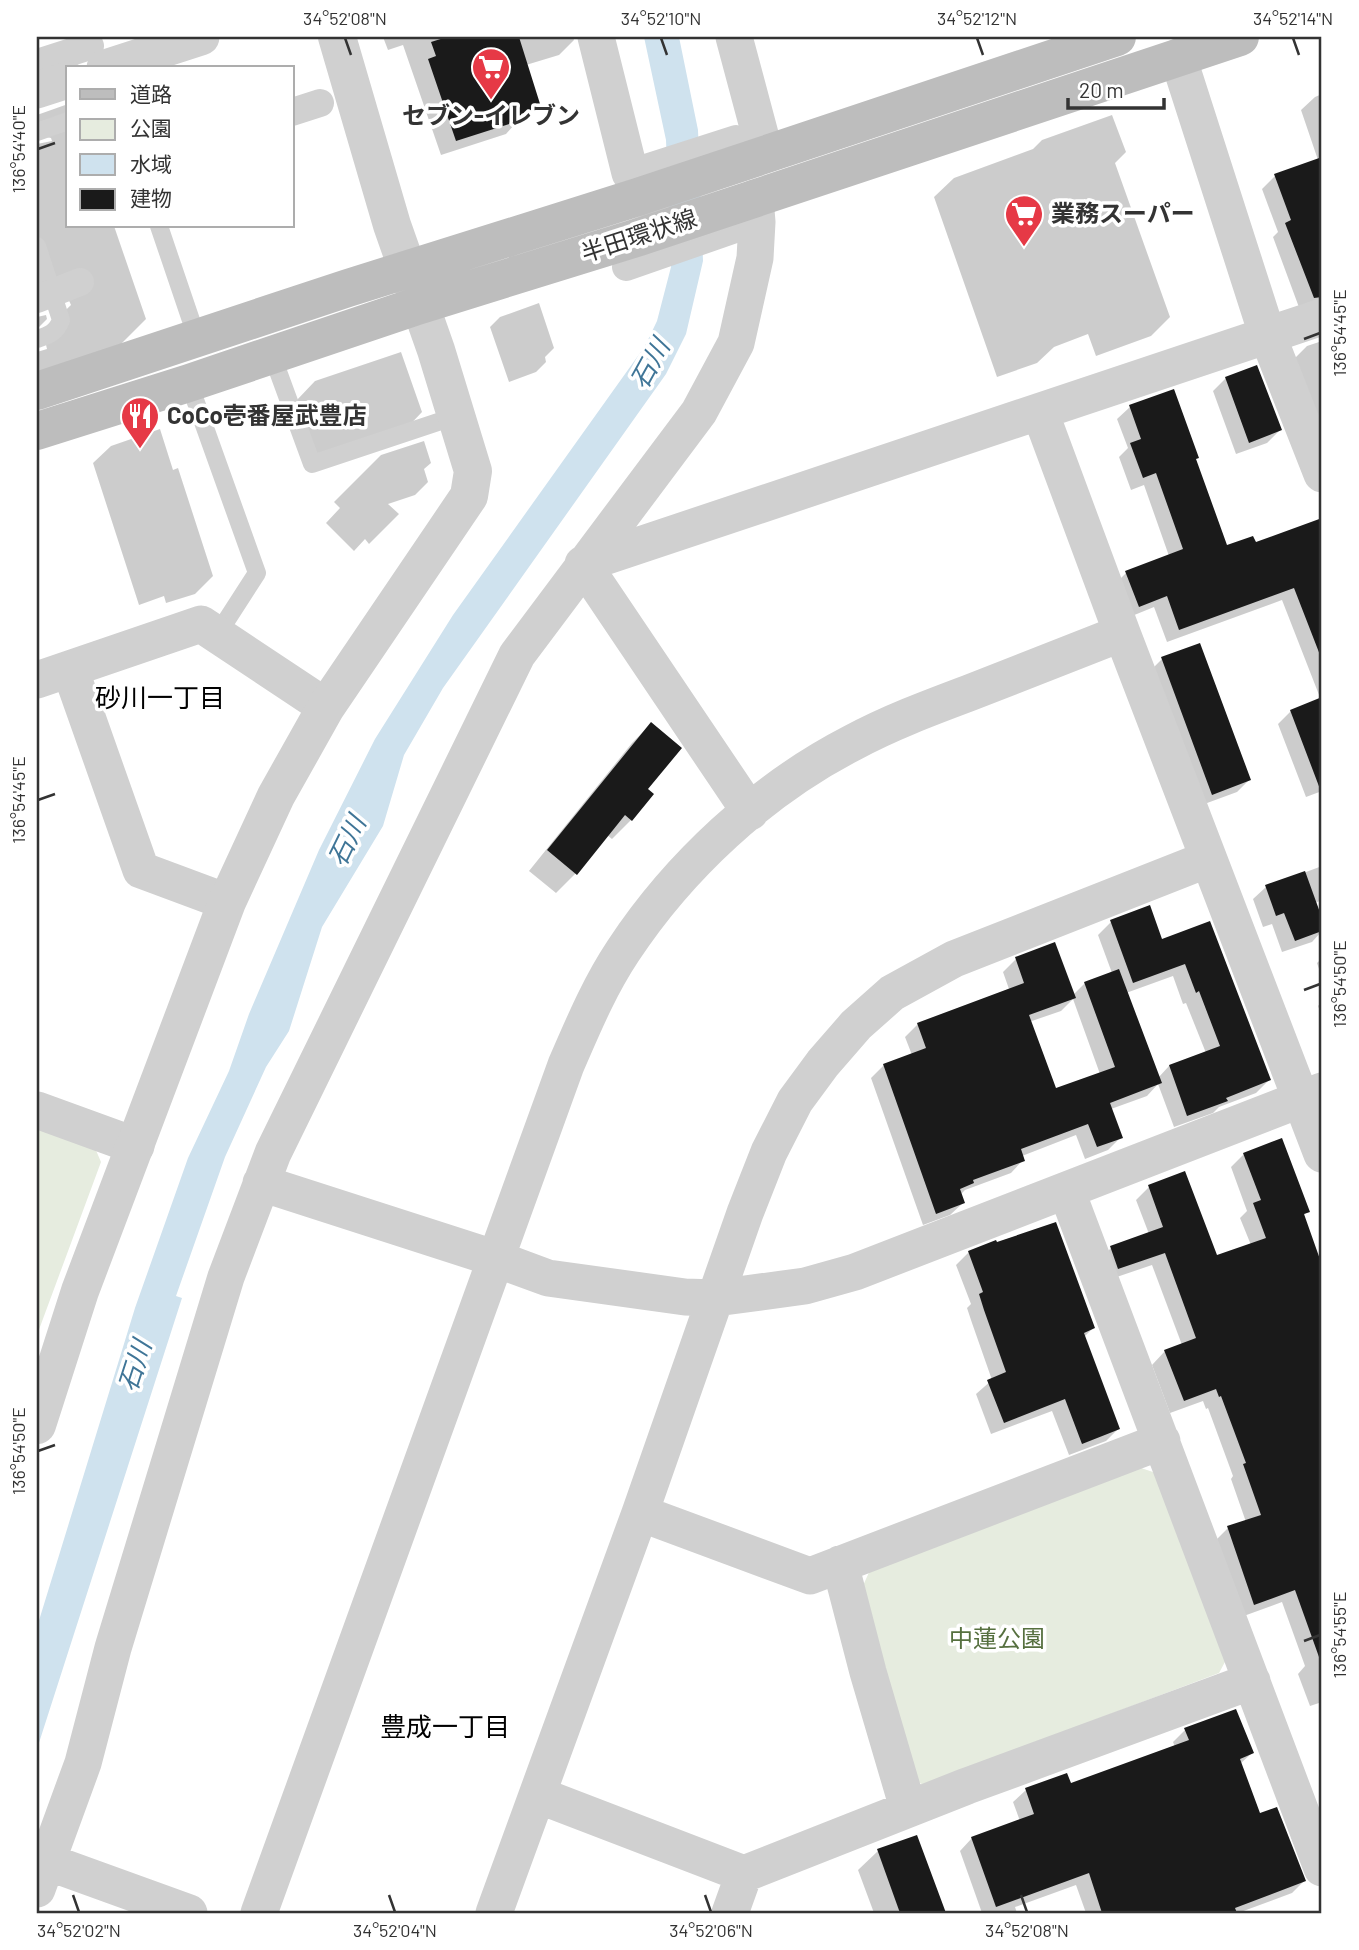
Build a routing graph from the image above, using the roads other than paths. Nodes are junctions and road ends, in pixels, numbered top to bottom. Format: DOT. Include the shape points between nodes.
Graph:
graph roads {
  1 [pos="337,37"];
  2 [pos="596,37"];
  3 [pos="734,37"];
  4 [pos="1117,37"];
  5 [pos="1240,37"];
  6 [pos="199,43"];
  7 [pos="102,54"];
  8 [pos="1178,57"];
  9 [pos="37,63"];
  10 [pos="66,81"];
  11 [pos="37,90"];
  12 [pos="320,103"];
  13 [pos="294,111"];
  14 [pos="66,122"];
  15 [pos="37,132"];
  16 [pos="747,151"];
  17 [pos="634,185"];
  18 [pos="745,209"];
  19 [pos="160,228"];
  20 [pos="37,246"];
  21 [pos="407,269"];
  22 [pos="80,282"];
  23 [pos="45,296"];
  24 [pos="420,304"];
  25 [pos="1322,317"];
  26 [pos="1267,334"];
  27 [pos="197,338"];
  28 [pos="37,339"];
  29 [pos="272,355"];
  30 [pos="189,383"];
  31 [pos="37,391"];
  32 [pos="1040,412"];
  33 [pos="457,416"];
  34 [pos="37,431"];
  35 [pos="1322,474"];
  36 [pos="583,564"];
  37 [pos="1122,633"];
  38 [pos="217,635"];
  39 [pos="53,675"];
  40 [pos="326,707"];
  41 [pos="750,811"];
  42 [pos="1209,859"];
  43 [pos="226,902"];
  44 [pos="1312,1095"];
  45 [pos="37,1110"];
  46 [pos="136,1146"];
  47 [pos="1322,1154"];
  48 [pos="261,1183"];
  49 [pos="1067,1192"];
  50 [pos="494,1258"];
  51 [pos="716,1298"];
  52 [pos="37,1425"];
  53 [pos="1162,1441"];
  54 [pos="640,1513"];
  55 [pos="840,1564"];
  56 [pos="1252,1681"];
  57 [pos="538,1795"];
  58 [pos="908,1808"];
  59 [pos="1322,1868"];
  60 [pos="744,1874"];
  61 [pos="42,1876"];
  62 [pos="189,1913"];
  63 [pos="260,1913"];
  64 [pos="494,1913"];
  65 [pos="730,1913"];
  1 -- 21 [label="street"];
  2 -- 17 [label="street"];
  3 -- 16 [label="street"];
  4 -- 16 [label="main road, 半田環状線"];
  5 -- 8 [label="main road, 半田環状線"];
  6 -- 7 [label="street"];
  7 -- 9 [label="street"];
  8 -- 18 [label="main road, 半田環状線"];
  8 -- 26 [label="street"];
  10 -- 11 [label="street"];
  12 -- 13 [label="street"];
  14 -- 15 [label="lane"];
  16 -- 17 [label="main road, 半田環状線"];
  17 -- 21 [label="main road, 半田環状線"];
  18 -- 24 [label="main road, 半田環状線" via="632,252"];
  18 -- 36 [label="street" via="757,222 755,258 736,343 699,412"];
  19 -- 27 [label="lane"];
  20 -- 23 [label="lane"];
  21 -- 24 [label="street"];
  21 -- 27 [label="main road, 半田環状線"];
  22 -- 23 [label="street"];
  23 -- 28 [label="lane" via="61,320 58,329"];
  24 -- 29 [label="main road, 半田環状線"];
  24 -- 33 [label="street"];
  25 -- 26 [label="street"];
  26 -- 32 [label="street"];
  26 -- 35 [label="street"];
  27 -- 31 [label="main road, 半田環状線"];
  29 -- 30 [label="main road, 半田環状線"];
  29 -- 33 [label="lane" via="312,464"];
  30 -- 34 [label="main road, 半田環状線"];
  30 -- 38 [label="lane" via="257,573"];
  32 -- 36 [label="street"];
  32 -- 37 [label="street"];
  33 -- 40 [label="street" via="473,471 469,496"];
  36 -- 41 [label="street"];
  36 -- 48 [label="street" via="516,655"];
  37 -- 41 [label="street" via="885,726 800,774"];
  37 -- 42 [label="street"];
  38 -- 39 [label="street" via="201,624"];
  38 -- 40 [label="street" via="275,664"];
  39 -- 43 [label="street" via="141,870"];
  40 -- 43 [label="street" via="276,796"];
  41 -- 50 [label="street" via="692,864 621,953 566,1065"];
  42 -- 44 [label="street"];
  42 -- 51 [label="street" via="954,959 892,993 856,1025 795,1101 769,1152"];
  43 -- 46 [label="street"];
  44 -- 47 [label="street"];
  44 -- 49 [label="street"];
  45 -- 46 [label="street"];
  46 -- 52 [label="street" via="80,1291"];
  48 -- 50 [label="street"];
  48 -- 61 [label="street" via="206,1341 83,1763"];
  49 -- 51 [label="street" via="855,1272 805,1286"];
  49 -- 53 [label="street"];
  50 -- 51 [label="street" via="548,1278"];
  50 -- 63 [label="street"];
  51 -- 54 [label="street"];
  53 -- 55 [label="street"];
  53 -- 56 [label="street"];
  54 -- 55 [label="street" via="810,1576"];
  54 -- 57 [label="street"];
  55 -- 58 [label="street"];
  56 -- 58 [label="street"];
  56 -- 59 [label="street"];
  57 -- 60 [label="street"];
  57 -- 64 [label="street"];
  58 -- 60 [label="street"];
  60 -- 65 [label="street"];
  61 -- 62 [label="street"];
}
